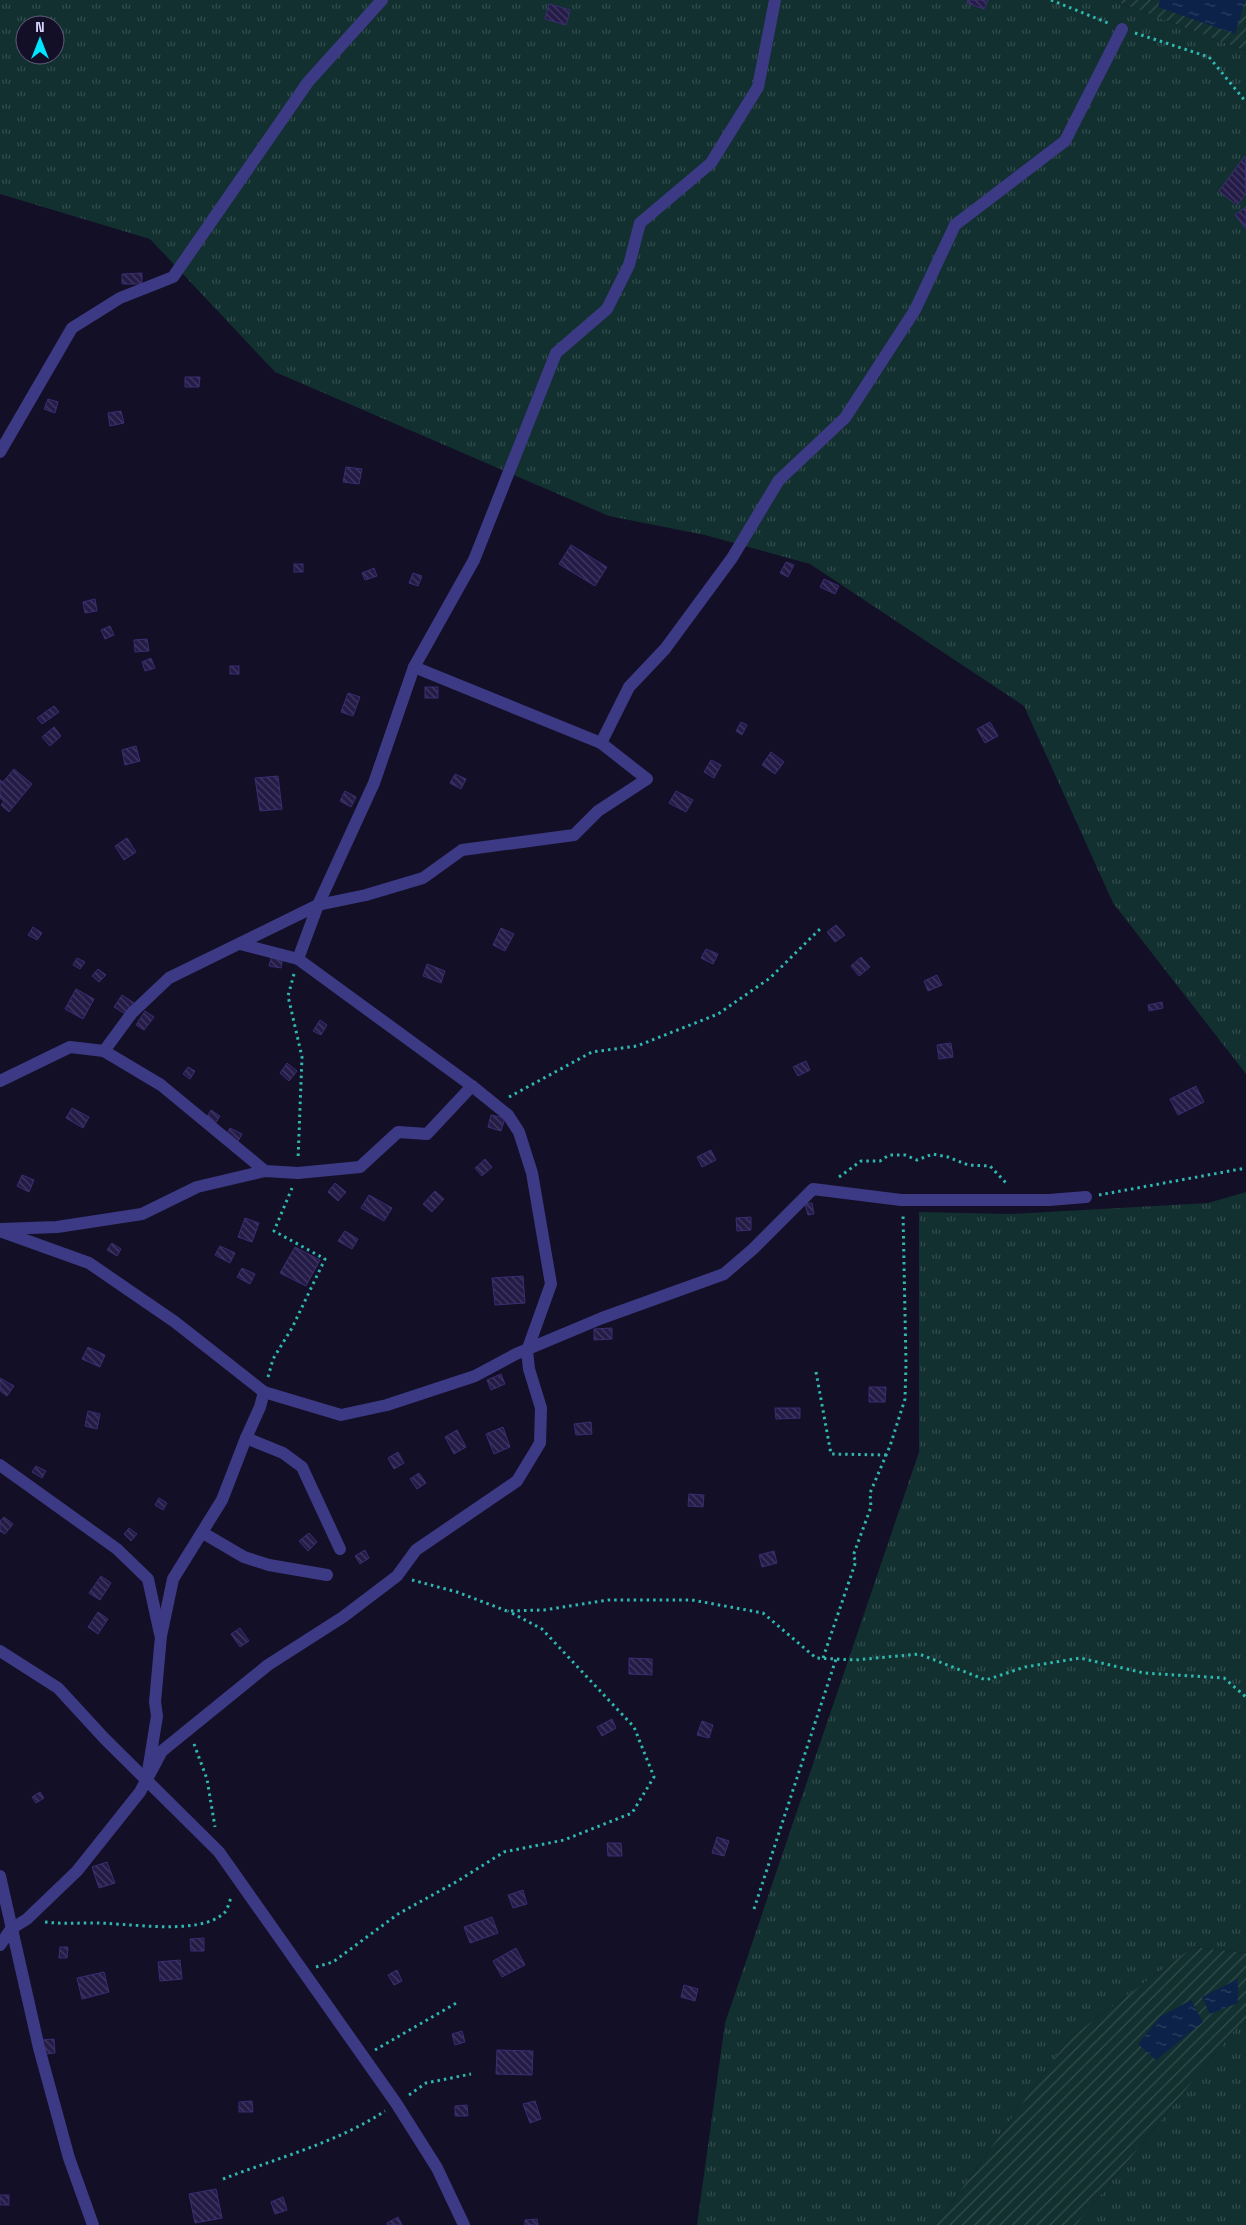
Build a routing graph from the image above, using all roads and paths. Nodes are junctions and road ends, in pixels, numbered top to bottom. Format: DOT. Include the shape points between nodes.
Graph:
graph roads {
  1 [pos="382,0"];
  2 [pos="775,0"];
  3 [pos="1051,0"];
  4 [pos="1122,29"];
  5 [pos="1246,102"];
  6 [pos="0,452"];
  7 [pos="414,666"];
  8 [pos="601,743"];
  9 [pos="318,905"];
  10 [pos="822,927"];
  11 [pos="240,944"];
  12 [pos="298,959"];
  13 [pos="104,1051"];
  14 [pos="0,1081"];
  15 [pos="472,1086"];
  16 [pos="495,1104"];
  17 [pos="1246,1168"];
  18 [pos="266,1172"];
  19 [pos="822,1190"];
  20 [pos="1086,1197"];
  21 [pos="908,1200"];
  22 [pos="1028,1200"];
  23 [pos="0,1230"];
  24 [pos="527,1351"];
  25 [pos="816,1372"];
  26 [pos="264,1392"];
  27 [pos="246,1438"];
  28 [pos="887,1455"];
  29 [pos="0,1465"];
  30 [pos="203,1533"];
  31 [pos="340,1549"];
  32 [pos="327,1576"];
  33 [pos="397,1576"];
  34 [pos="507,1611"];
  35 [pos="161,1636"];
  36 [pos="0,1651"];
  37 [pos="823,1658"];
  38 [pos="836,1659"];
  39 [pos="1246,1697"];
  40 [pos="190,1730"];
  41 [pos="147,1779"];
  42 [pos="219,1852"];
  43 [pos="0,1876"];
  44 [pos="240,1881"];
  45 [pos="754,1910"];
  46 [pos="27,1918"];
  47 [pos="11,1929"];
  48 [pos="0,1945"];
  49 [pos="304,1970"];
  50 [pos="458,2002"];
  51 [pos="367,2061"];
  52 [pos="471,2074"];
  53 [pos="396,2103"];
  54 [pos="223,2179"];
  55 [pos="93,2225"];
  56 [pos="464,2225"];
  1 -- 6 [label="street" via="308,82 173,276 120,298 72,328"];
  2 -- 7 [label="street" via="758,87 711,163 640,223 629,265 607,308 556,353 474,560"];
  3 -- 4 [label="path"];
  4 -- 5 [label="path" via="1209,57"];
  4 -- 8 [label="street" via="1065,140 955,225 915,310 845,418 779,480 732,558 665,649 630,687"];
  7 -- 8 [label="street"];
  7 -- 9 [label="street" via="374,783"];
  8 -- 9 [label="street" via="647,779 598,811 574,835 462,850 423,878"];
  9 -- 11 [label="street"];
  9 -- 12 [label="street"];
  10 -- 16 [label="path" via="770,978 718,1014 637,1046 592,1052"];
  11 -- 12 [label="street"];
  11 -- 13 [label="street" via="169,978 132,1012"];
  12 -- 15 [label="street"];
  13 -- 14 [label="street" via="70,1046"];
  13 -- 18 [label="street" via="161,1085"];
  15 -- 16 [label="street"];
  15 -- 18 [label="street" via="427,1134 398,1132 360,1167 298,1173"];
  16 -- 24 [label="street" via="508,1115 519,1132 530,1164 551,1284"];
  17 -- 20 [label="path"];
  18 -- 23 [label="street" via="197,1187 142,1214 57,1227"];
  19 -- 21 [label="street"];
  19 -- 22 [label="path" via="824,1183 843,1175 846,1169 861,1161 880,1161 889,1155 906,1155 917,1160 934,1154 968,1165 990,1166 1003,1181"];
  19 -- 24 [label="street" via="812,1189 724,1274 602,1318"];
  20 -- 22 [label="street"];
  21 -- 22 [label="street"];
  21 -- 28 [label="path" via="903,1211 905,1399"];
  23 -- 26 [label="street" via="89,1263 175,1322"];
  24 -- 26 [label="street" via="475,1376 387,1405 341,1414"];
  24 -- 33 [label="street" via="541,1408 540,1443 517,1481 416,1550"];
  25 -- 28 [label="path" via="831,1454"];
  26 -- 27 [label="street"];
  27 -- 30 [label="street" via="222,1500"];
  27 -- 31 [label="street" via="283,1453 302,1467"];
  28 -- 37 [label="path" via="870,1492 871,1507 852,1556 856,1561"];
  29 -- 35 [label="street" via="117,1549 148,1579"];
  30 -- 32 [label="street" via="244,1557"];
  30 -- 35 [label="street" via="173,1579"];
  33 -- 34 [label="path" via="457,1592"];
  33 -- 40 [label="street" via="343,1617 268,1665"];
  34 -- 37 [label="path" via="544,1610 608,1600 692,1600 763,1613 816,1658"];
  34 -- 49 [label="path" via="542,1629 634,1727 654,1777 632,1813 564,1840 504,1852 398,1914 332,1962"];
  35 -- 41 [label="street" via="155,1702 157,1716"];
  36 -- 41 [label="street" via="58,1688"];
  37 -- 38 [label="path"];
  38 -- 39 [label="path" via="919,1654 986,1680 1025,1667 1080,1658 1144,1672 1224,1678"];
  38 -- 45 [label="path"];
  40 -- 41 [label="street" via="162,1751"];
  40 -- 42 [label="path" via="207,1779"];
  41 -- 42 [label="street"];
  41 -- 46 [label="street" via="77,1871"];
  42 -- 44 [label="street"];
  43 -- 47 [label="street"];
  44 -- 46 [label="path" via="225,1913 205,1923 166,1927 92,1923 64,1925"];
  44 -- 49 [label="street"];
  46 -- 47 [label="street"];
  47 -- 48 [label="street"];
  47 -- 55 [label="street" via="69,2158"];
  49 -- 51 [label="street"];
  50 -- 51 [label="path" via="376,2049"];
  51 -- 53 [label="street"];
  52 -- 53 [label="path" via="426,2083"];
  53 -- 54 [label="path" via="323,2143"];
  53 -- 56 [label="street" via="437,2168"];
}
